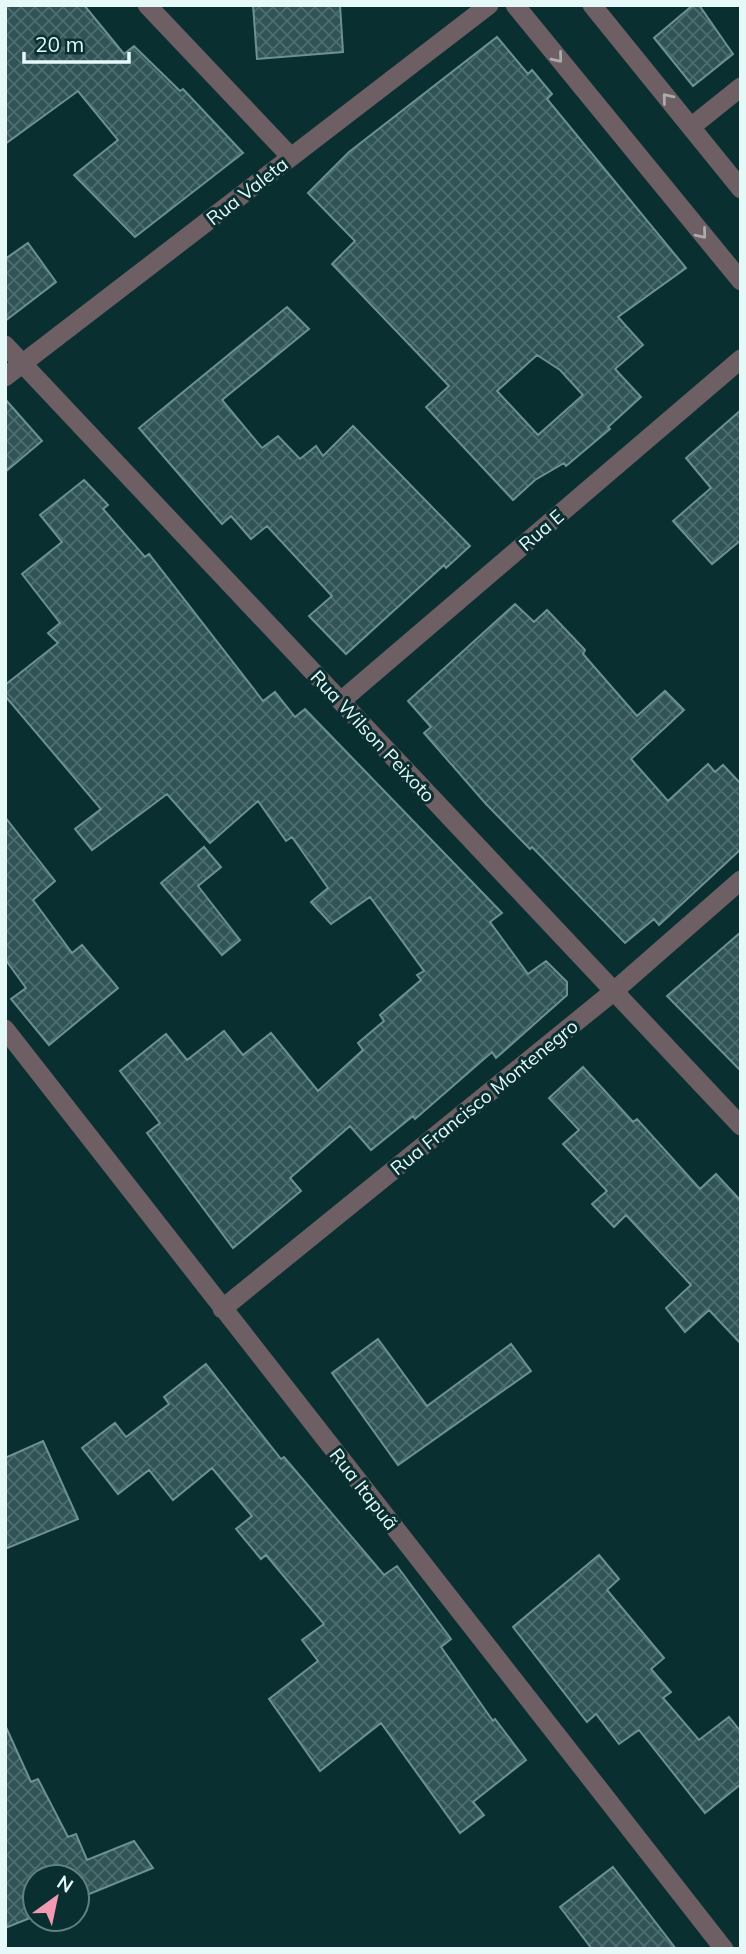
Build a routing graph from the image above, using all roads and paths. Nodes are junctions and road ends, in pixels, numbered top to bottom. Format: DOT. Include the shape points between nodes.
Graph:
graph roads {
  1 [pos="146,5"];
  2 [pos="489,5"];
  3 [pos="515,5"];
  4 [pos="592,5"];
  5 [pos="741,87"];
  6 [pos="691,127"];
  7 [pos="291,157"];
  8 [pos="741,189"];
  9 [pos="741,281"];
  10 [pos="5,345"];
  11 [pos="741,359"];
  12 [pos="24,363"];
  13 [pos="5,377"];
  14 [pos="341,701"];
  15 [pos="741,880"];
  16 [pos="613,992"];
  17 [pos="5,1030"];
  18 [pos="741,1126"];
  19 [pos="222,1309"];
  20 [pos="724,1949"];
  1 -- 7 [label="street"];
  2 -- 7 [label="street, Rua Valeta"];
  3 -- 9 [label="street, one-way"];
  6 -- 4 [label="street, one-way"];
  5 -- 6 [label="street"];
  6 -- 8 [label="street"];
  7 -- 12 [label="street, Rua Valeta"];
  10 -- 12 [label="street, Rua Wilson Peixoto"];
  11 -- 14 [label="street, Rua E"];
  12 -- 13 [label="street, Rua Valeta"];
  12 -- 14 [label="street, Rua Wilson Peixoto"];
  14 -- 16 [label="street, Rua Wilson Peixoto"];
  15 -- 16 [label="street, Rua Francisco Montenegro"];
  16 -- 18 [label="street, Rua Wilson Peixoto"];
  16 -- 19 [label="street, Rua Francisco Montenegro"];
  17 -- 19 [label="street, Rua Itapuã"];
  19 -- 20 [label="street, Rua Itapuã"];
}
